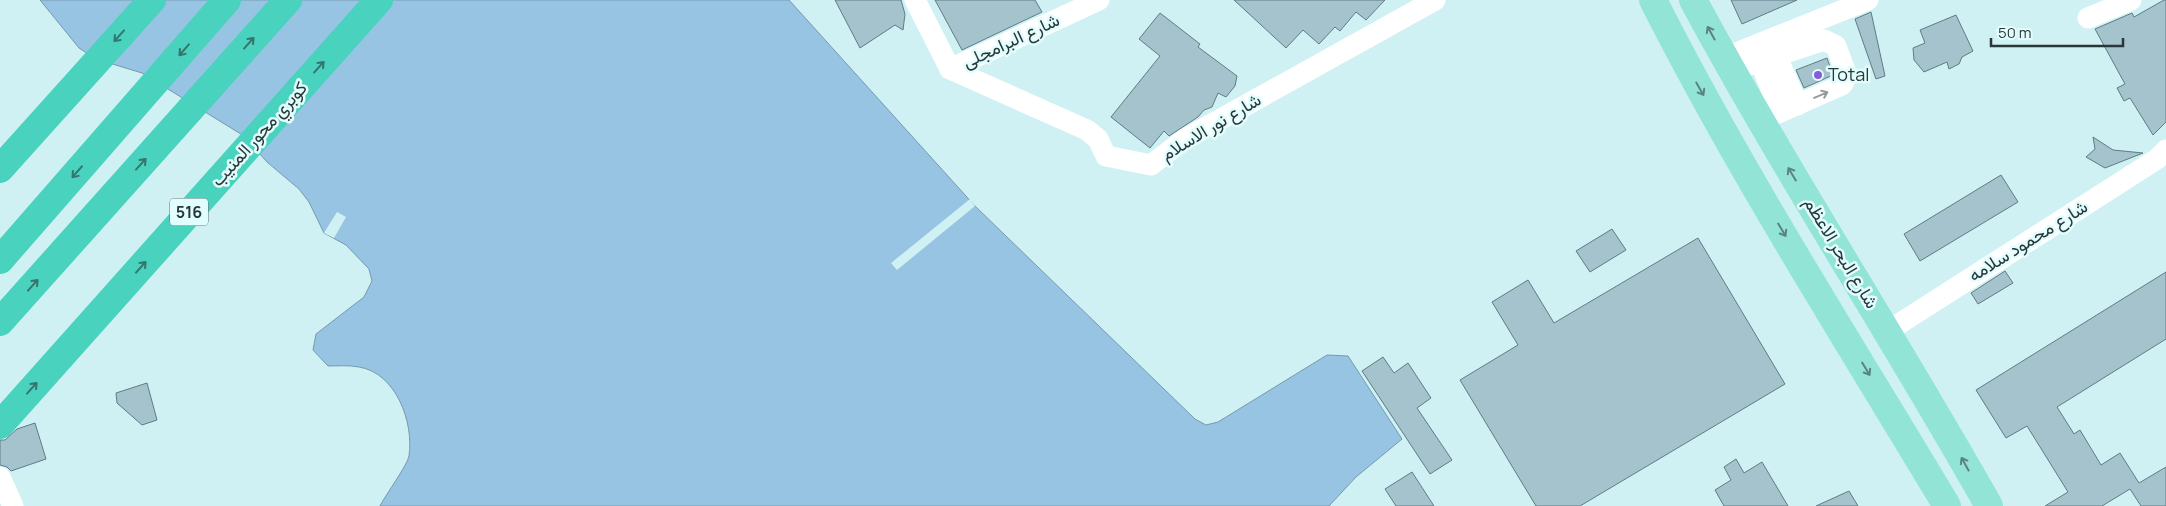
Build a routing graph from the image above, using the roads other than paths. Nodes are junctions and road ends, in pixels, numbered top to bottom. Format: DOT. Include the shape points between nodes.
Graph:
graph roads {
  1 [pos="152,0"];
  2 [pos="228,0"];
  3 [pos="288,0"];
  4 [pos="379,0"];
  5 [pos="915,0"];
  6 [pos="1099,0"];
  7 [pos="1435,0"];
  8 [pos="1653,0"];
  9 [pos="1693,0"];
  10 [pos="1868,0"];
  11 [pos="2131,0"];
  12 [pos="2088,18"];
  13 [pos="1768,58"];
  14 [pos="1728,65"];
  15 [pos="950,70"];
  16 [pos="1779,113"];
  17 [pos="2163,160"];
  18 [pos="0,169"];
  19 [pos="0,260"];
  20 [pos="0,322"];
  21 [pos="1888,331"];
  22 [pos="0,425"];
  23 [pos="0,477"];
  24 [pos="13,506"];
  25 [pos="1947,506"];
  26 [pos="1989,506"];
  1 -- 18 [label="highway, one-way"];
  2 -- 19 [label="highway, one-way"];
  20 -- 3 [label="highway, one-way"];
  22 -- 4 [label="highway, كوبري محور المنيب / 516, one-way"];
  5 -- 15 [label="street"];
  6 -- 15 [label="street, شارع البرامجلى"];
  7 -- 15 [label="street, شارع نور الاسلام" via="1185,139 1151,165 1106,156 1098,139 1087,130"];
  8 -- 25 [label="main road, one-way" via="1735,150"];
  14 -- 9 [label="main road, شارع البحر الاعظم, one-way"];
  10 -- 14 [label="street"];
  11 -- 12 [label="street"];
  13 -- 14 [label="street"];
  13 -- 16 [label="street"];
  16 -- 13 [label="street, one-way" via="1842,85 1847,76 1836,46 1824,40"];
  14 -- 16 [label="main road, شارع البحر الاعظم"];
  21 -- 16 [label="main road, شارع البحر الاعظم, one-way"];
  17 -- 21 [label="street, شارع محمود سلامه"];
  26 -- 21 [label="main road, شارع البحر الاعظم, one-way"];
  23 -- 24 [label="street"];
}
